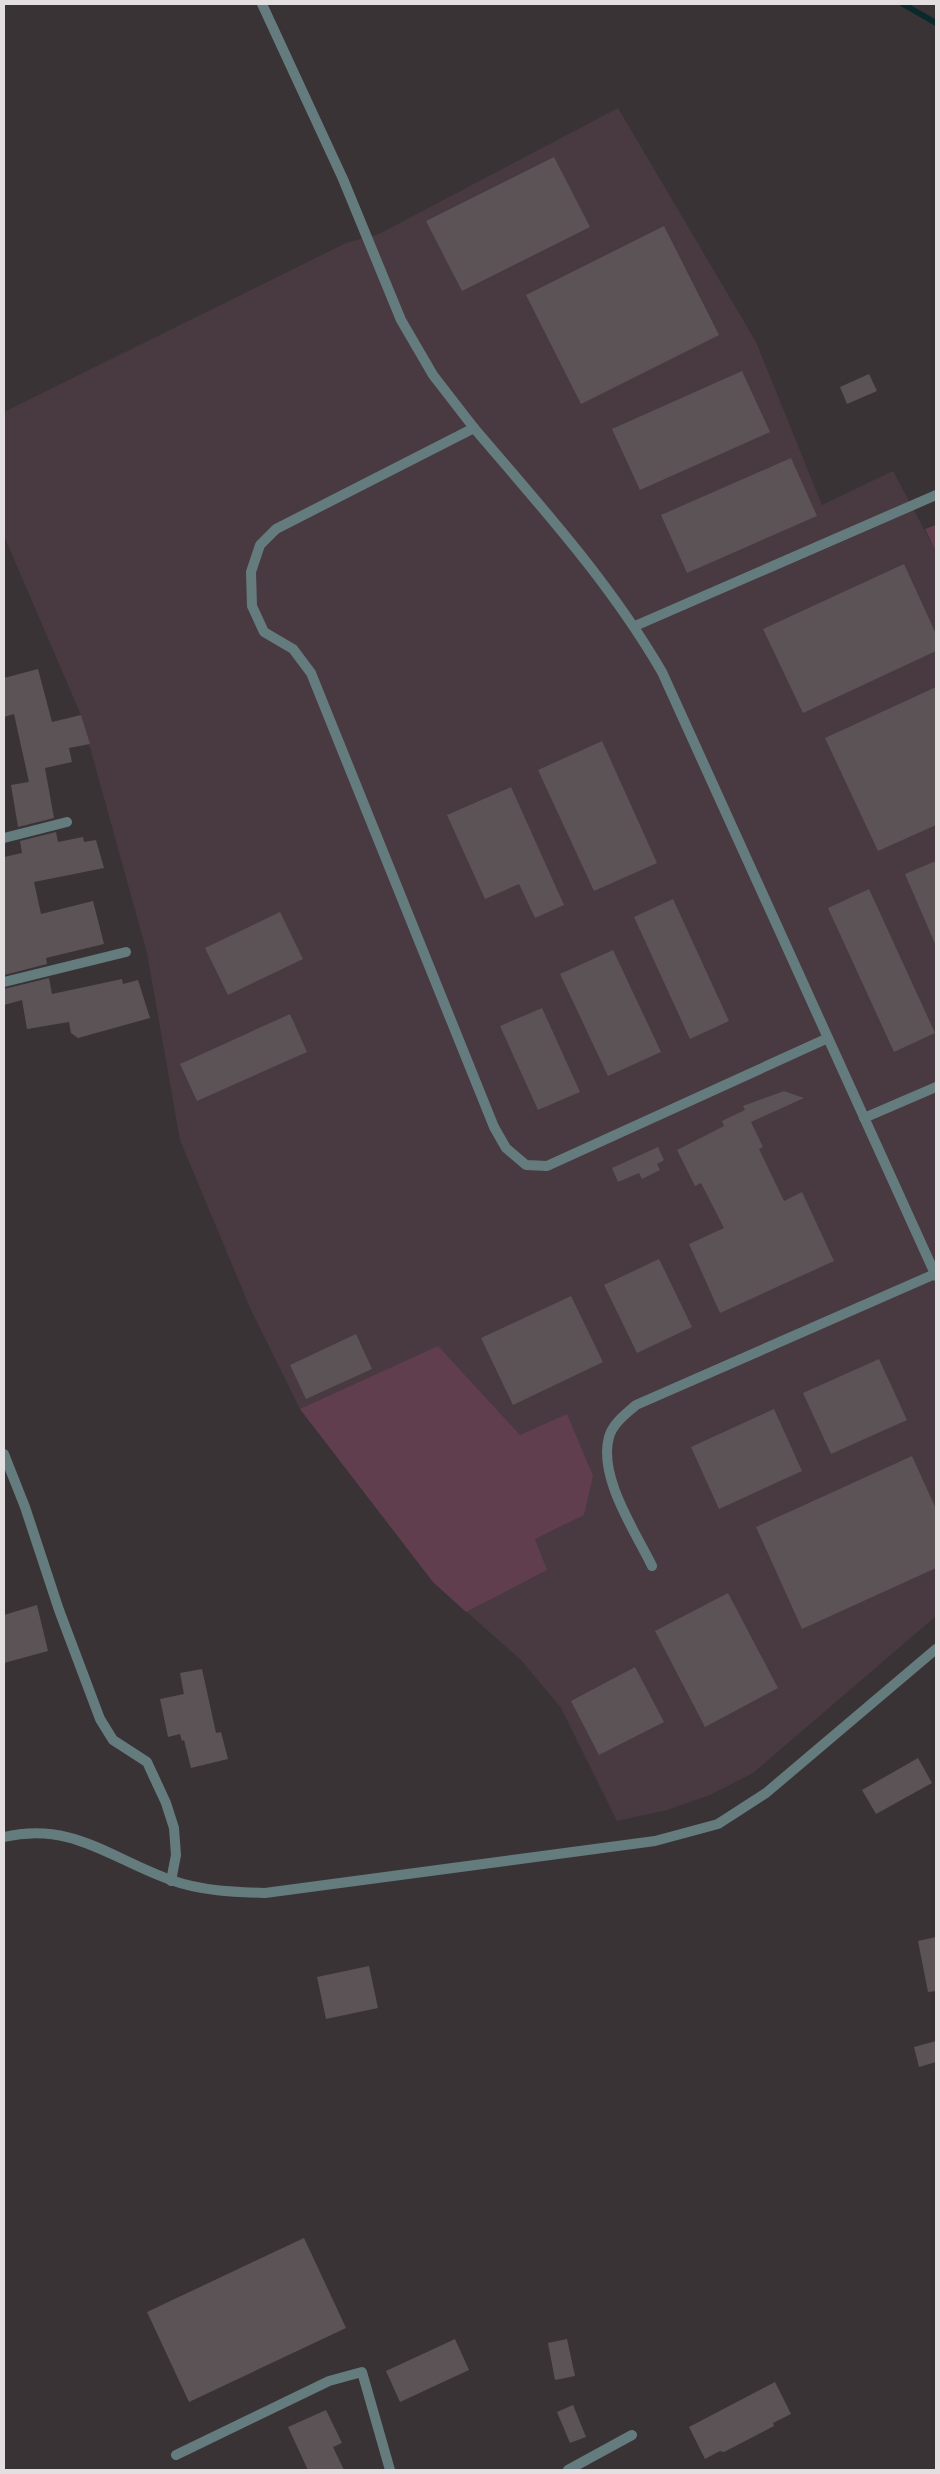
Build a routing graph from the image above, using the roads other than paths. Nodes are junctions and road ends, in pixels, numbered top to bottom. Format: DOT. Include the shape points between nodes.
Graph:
graph roads {
  1 [pos="262,4"];
  2 [pos="474,428"];
  3 [pos="936,495"];
  4 [pos="635,626"];
  5 [pos="67,822"];
  6 [pos="4,838"];
  7 [pos="126,952"];
  8 [pos="4,982"];
  9 [pos="828,1038"];
  10 [pos="936,1087"];
  11 [pos="864,1118"];
  12 [pos="936,1275"];
  13 [pos="4,1454"];
  14 [pos="652,1566"];
  15 [pos="936,1649"];
  16 [pos="4,1837"];
  17 [pos="171,1881"];
  18 [pos="632,2435"];
  19 [pos="176,2456"];
  20 [pos="390,2470"];
  21 [pos="568,2470"];
  1 -- 2 [label="street" via="343,179 401,320 433,375"];
  2 -- 4 [label="street" via="595,570"];
  2 -- 9 [label="street" via="276,529 260,545 251,572 252,606 264,632 293,650 311,672 494,1127 506,1148 526,1165 547,1166"];
  3 -- 4 [label="street"];
  4 -- 9 [label="street" via="662,672"];
  5 -- 6 [label="street"];
  7 -- 8 [label="street"];
  9 -- 11 [label="street"];
  10 -- 11 [label="street"];
  11 -- 12 [label="street"];
  12 -- 14 [label="street" via="636,1405 620,1418 609,1436 612,1484"];
  13 -- 17 [label="street" via="100,1719 113,1740 147,1762 166,1803 174,1828 176,1855"];
  15 -- 17 [label="street" via="766,1793 718,1824 655,1841 266,1893 222,1892"];
  16 -- 17 [label="street" via="44,1832 84,1841"];
  18 -- 21 [label="street"];
  19 -- 20 [label="street" via="329,2381 362,2372"];
}
